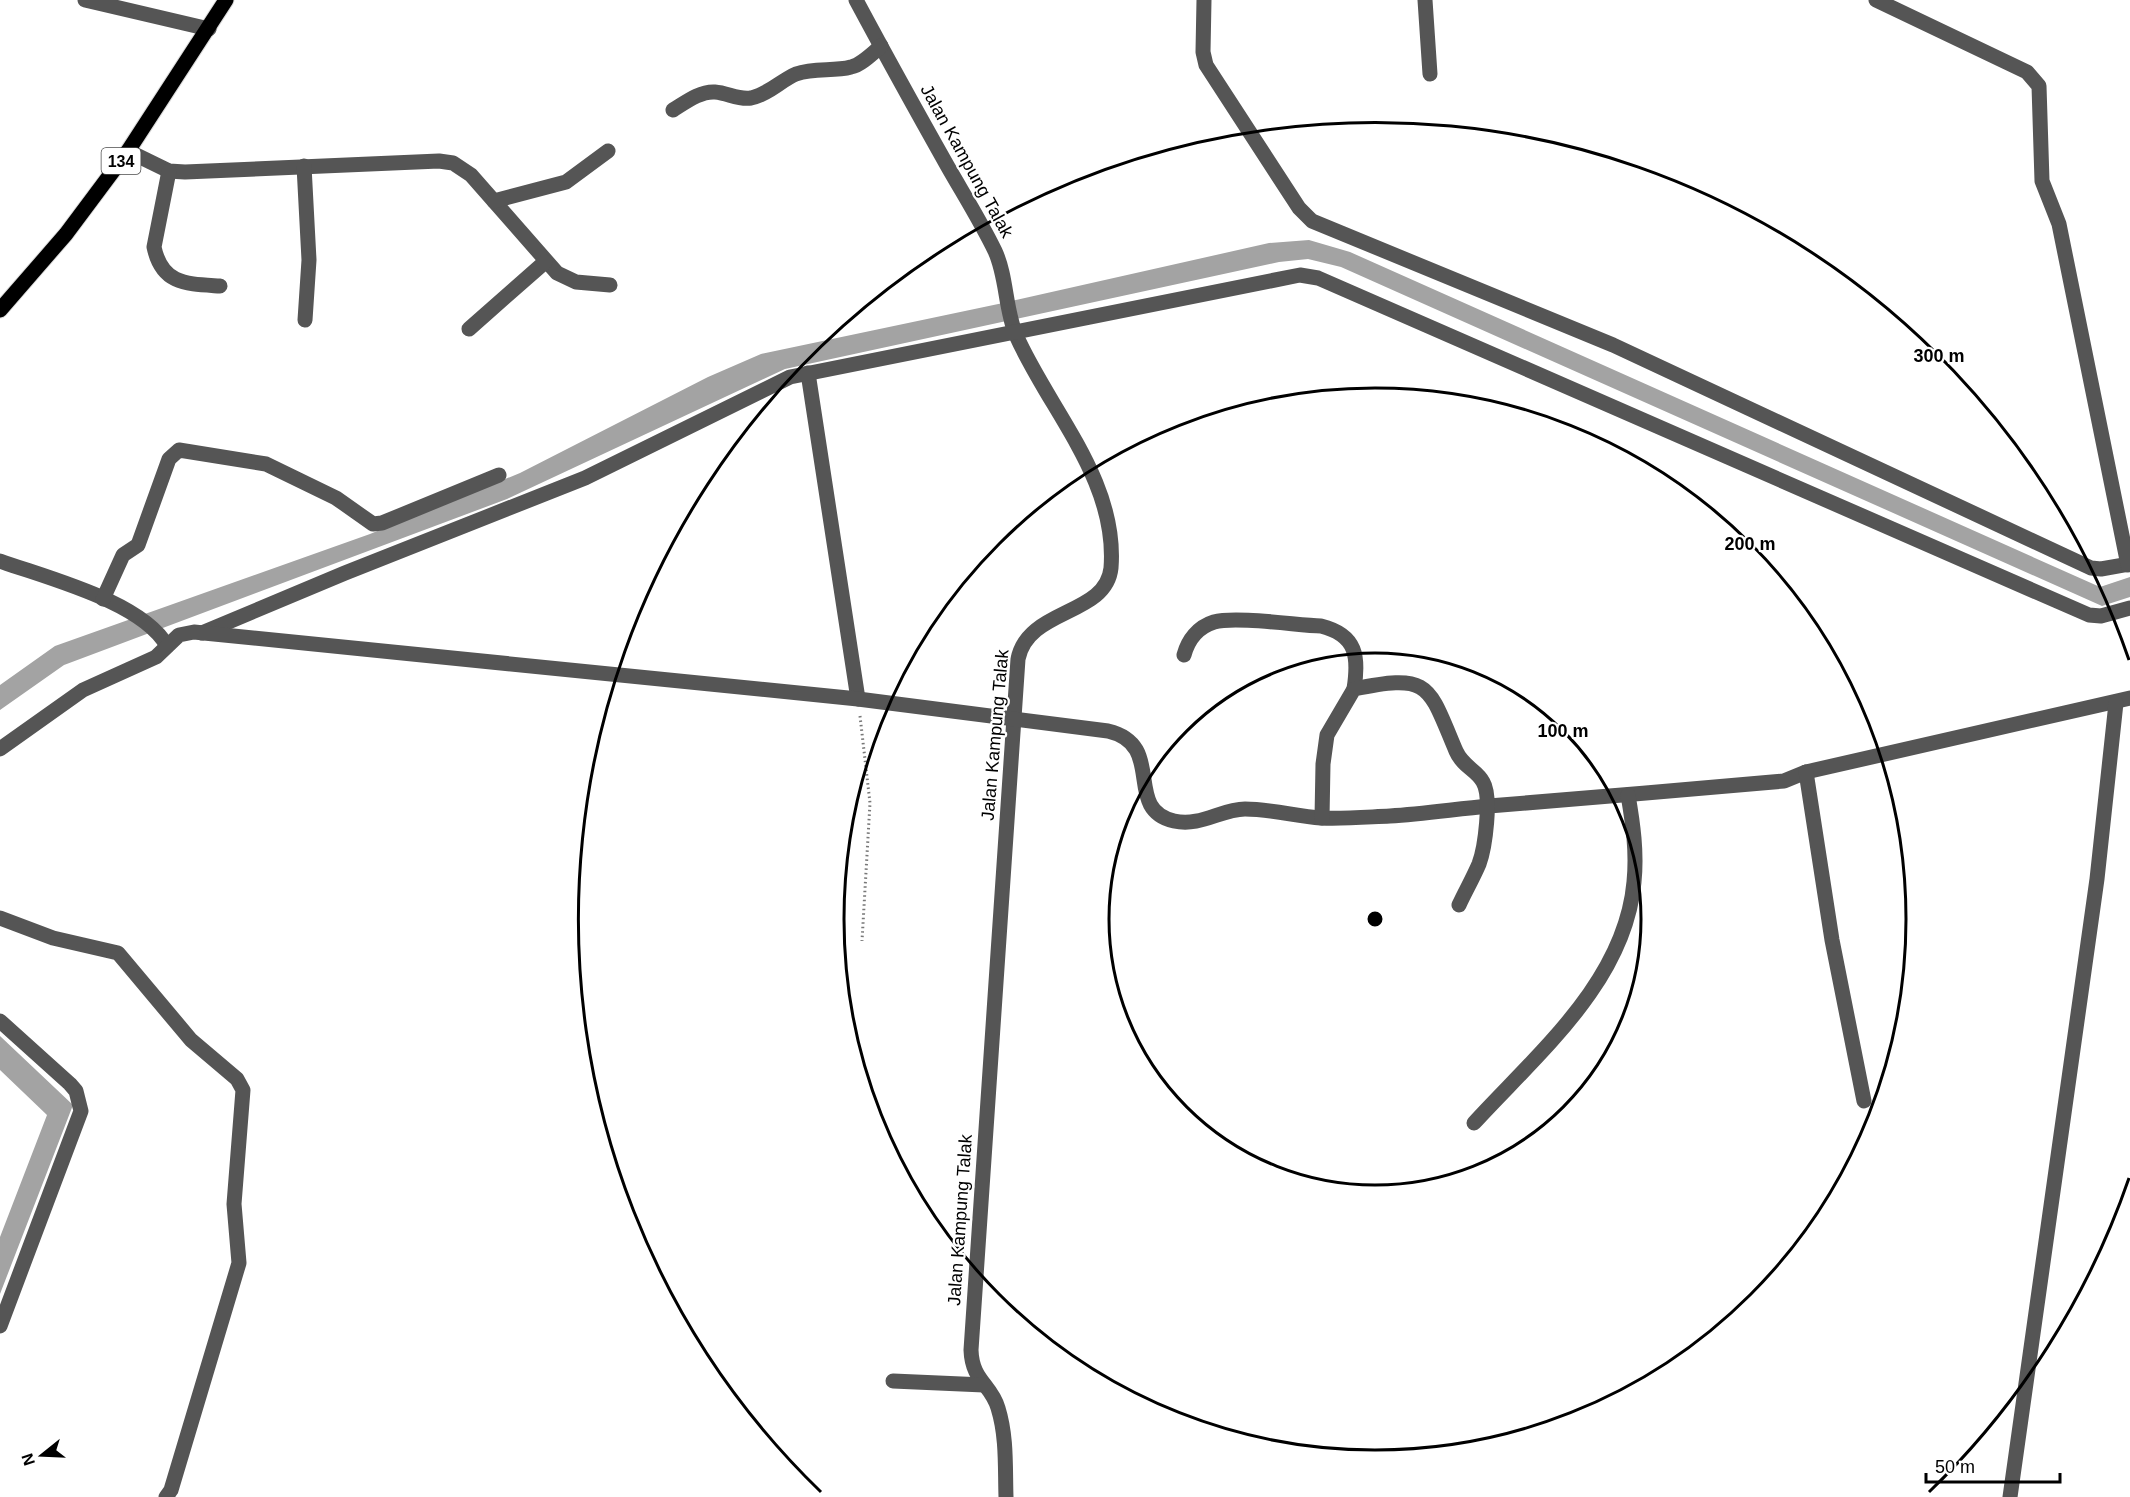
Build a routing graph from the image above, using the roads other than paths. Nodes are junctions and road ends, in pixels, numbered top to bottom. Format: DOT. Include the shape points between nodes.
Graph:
graph roads {
  1 [pos="85,0"];
  2 [pos="226,0"];
  3 [pos="856,0"];
  4 [pos="1204,0"];
  5 [pos="1425,0"];
  6 [pos="1876,0"];
  7 [pos="209,29"];
  8 [pos="881,46"];
  9 [pos="1430,74"];
  10 [pos="673,110"];
  11 [pos="128,151"];
  12 [pos="608,151"];
  13 [pos="304,166"];
  14 [pos="169,171"];
  15 [pos="494,201"];
  16 [pos="545,262"];
  17 [pos="610,285"];
  18 [pos="220,286"];
  19 [pos="0,310"];
  20 [pos="305,320"];
  21 [pos="469,329"];
  22 [pos="1014,329"];
  23 [pos="808,373"];
  24 [pos="499,475"];
  25 [pos="0,561"];
  26 [pos="2129,564"];
  27 [pos="103,599"];
  28 [pos="2130,608"];
  29 [pos="199,634"];
  30 [pos="164,640"];
  31 [pos="1184,655"];
  32 [pos="1354,689"];
  33 [pos="858,699"];
  34 [pos="2123,700"];
  35 [pos="1014,720"];
  36 [pos="0,749"];
  37 [pos="1806,772"];
  38 [pos="1628,795"];
  39 [pos="1488,806"];
  40 [pos="1322,818"];
  41 [pos="1459,905"];
  42 [pos="0,918"];
  43 [pos="0,1021"];
  44 [pos="1864,1101"];
  45 [pos="1474,1123"];
  46 [pos="0,1326"];
  47 [pos="893,1381"];
  48 [pos="984,1385"];
  49 [pos="166,1497"];
  50 [pos="1006,1497"];
  51 [pos="2010,1497"];
  1 -- 7 [label="street"];
  2 -- 7 [label="main road, 134"];
  3 -- 8 [label="street, Jalan Kampung Talak"];
  4 -- 26 [label="street" via="1206,65 1299,208 1312,221 1613,345 2091,568"];
  5 -- 9 [label="street"];
  6 -- 26 [label="street" via="2027,72 2039,86 2042,181 2059,224"];
  7 -- 11 [label="main road, 134"];
  8 -- 10 [label="street" via="853,67 809,70 750,98 706,93"];
  8 -- 22 [label="street, Jalan Kampung Talak" via="996,253"];
  11 -- 14 [label="street"];
  11 -- 19 [label="main road, 134" via="66,234"];
  12 -- 15 [label="street" via="566,183"];
  13 -- 14 [label="street"];
  13 -- 15 [label="street" via="446,161 466,170"];
  13 -- 20 [label="street" via="309,260"];
  14 -- 18 [label="street" via="154,247 157,258 170,277 181,282"];
  15 -- 16 [label="street"];
  16 -- 17 [label="street" via="569,280"];
  16 -- 21 [label="street"];
  22 -- 23 [label="street"];
  22 -- 28 [label="street" via="1294,276 1312,276 2090,615 2102,616"];
  22 -- 35 [label="street, Jalan Kampung Talak" via="1095,484 1107,523 1111,569 1098,593 1027,637 1018,659"];
  23 -- 29 [label="street" via="790,377 585,478"];
  23 -- 33 [label="street"];
  24 -- 27 [label="street" via="373,524 336,498 266,464 179,450 169,459 138,545 123,555"];
  25 -- 27 [label="street"];
  27 -- 30 [label="street" via="133,612"];
  29 -- 30 [label="street"];
  29 -- 33 [label="street"];
  30 -- 36 [label="street" via="156,657 83,690"];
  31 -- 32 [label="street" via="1192,637 1214,622 1321,626 1333,629 1351,644 1357,667"];
  32 -- 39 [label="street" via="1395,681 1425,690 1437,706 1462,761 1485,784"];
  32 -- 40 [label="street" via="1328,735"];
  33 -- 35 [label="street"];
  34 -- 37 [label="street"];
  34 -- 51 [label="street"];
  35 -- 40 [label="street" via="1108,731 1128,739 1141,758 1146,796 1152,807 1172,821 1212,819 1244,809"];
  35 -- 48 [label="street, Jalan Kampung Talak" via="971,1350 976,1375"];
  37 -- 38 [label="street" via="1784,781"];
  37 -- 44 [label="street" via="1832,940"];
  38 -- 39 [label="street"];
  38 -- 45 [label="street" via="1635,839 1634,884 1624,927 1606,968 1582,1005"];
  39 -- 40 [label="street"];
  39 -- 41 [label="street" via="1480,862"];
  42 -- 49 [label="street" via="53,938 118,953 190,1040 237,1078 243,1090 234,1204 239,1263"];
  43 -- 46 [label="street" via="70,1084 81,1111"];
  47 -- 48 [label="street"];
  48 -- 50 [label="street, Jalan Kampung Talak" via="998,1406 1005,1440"];
}
